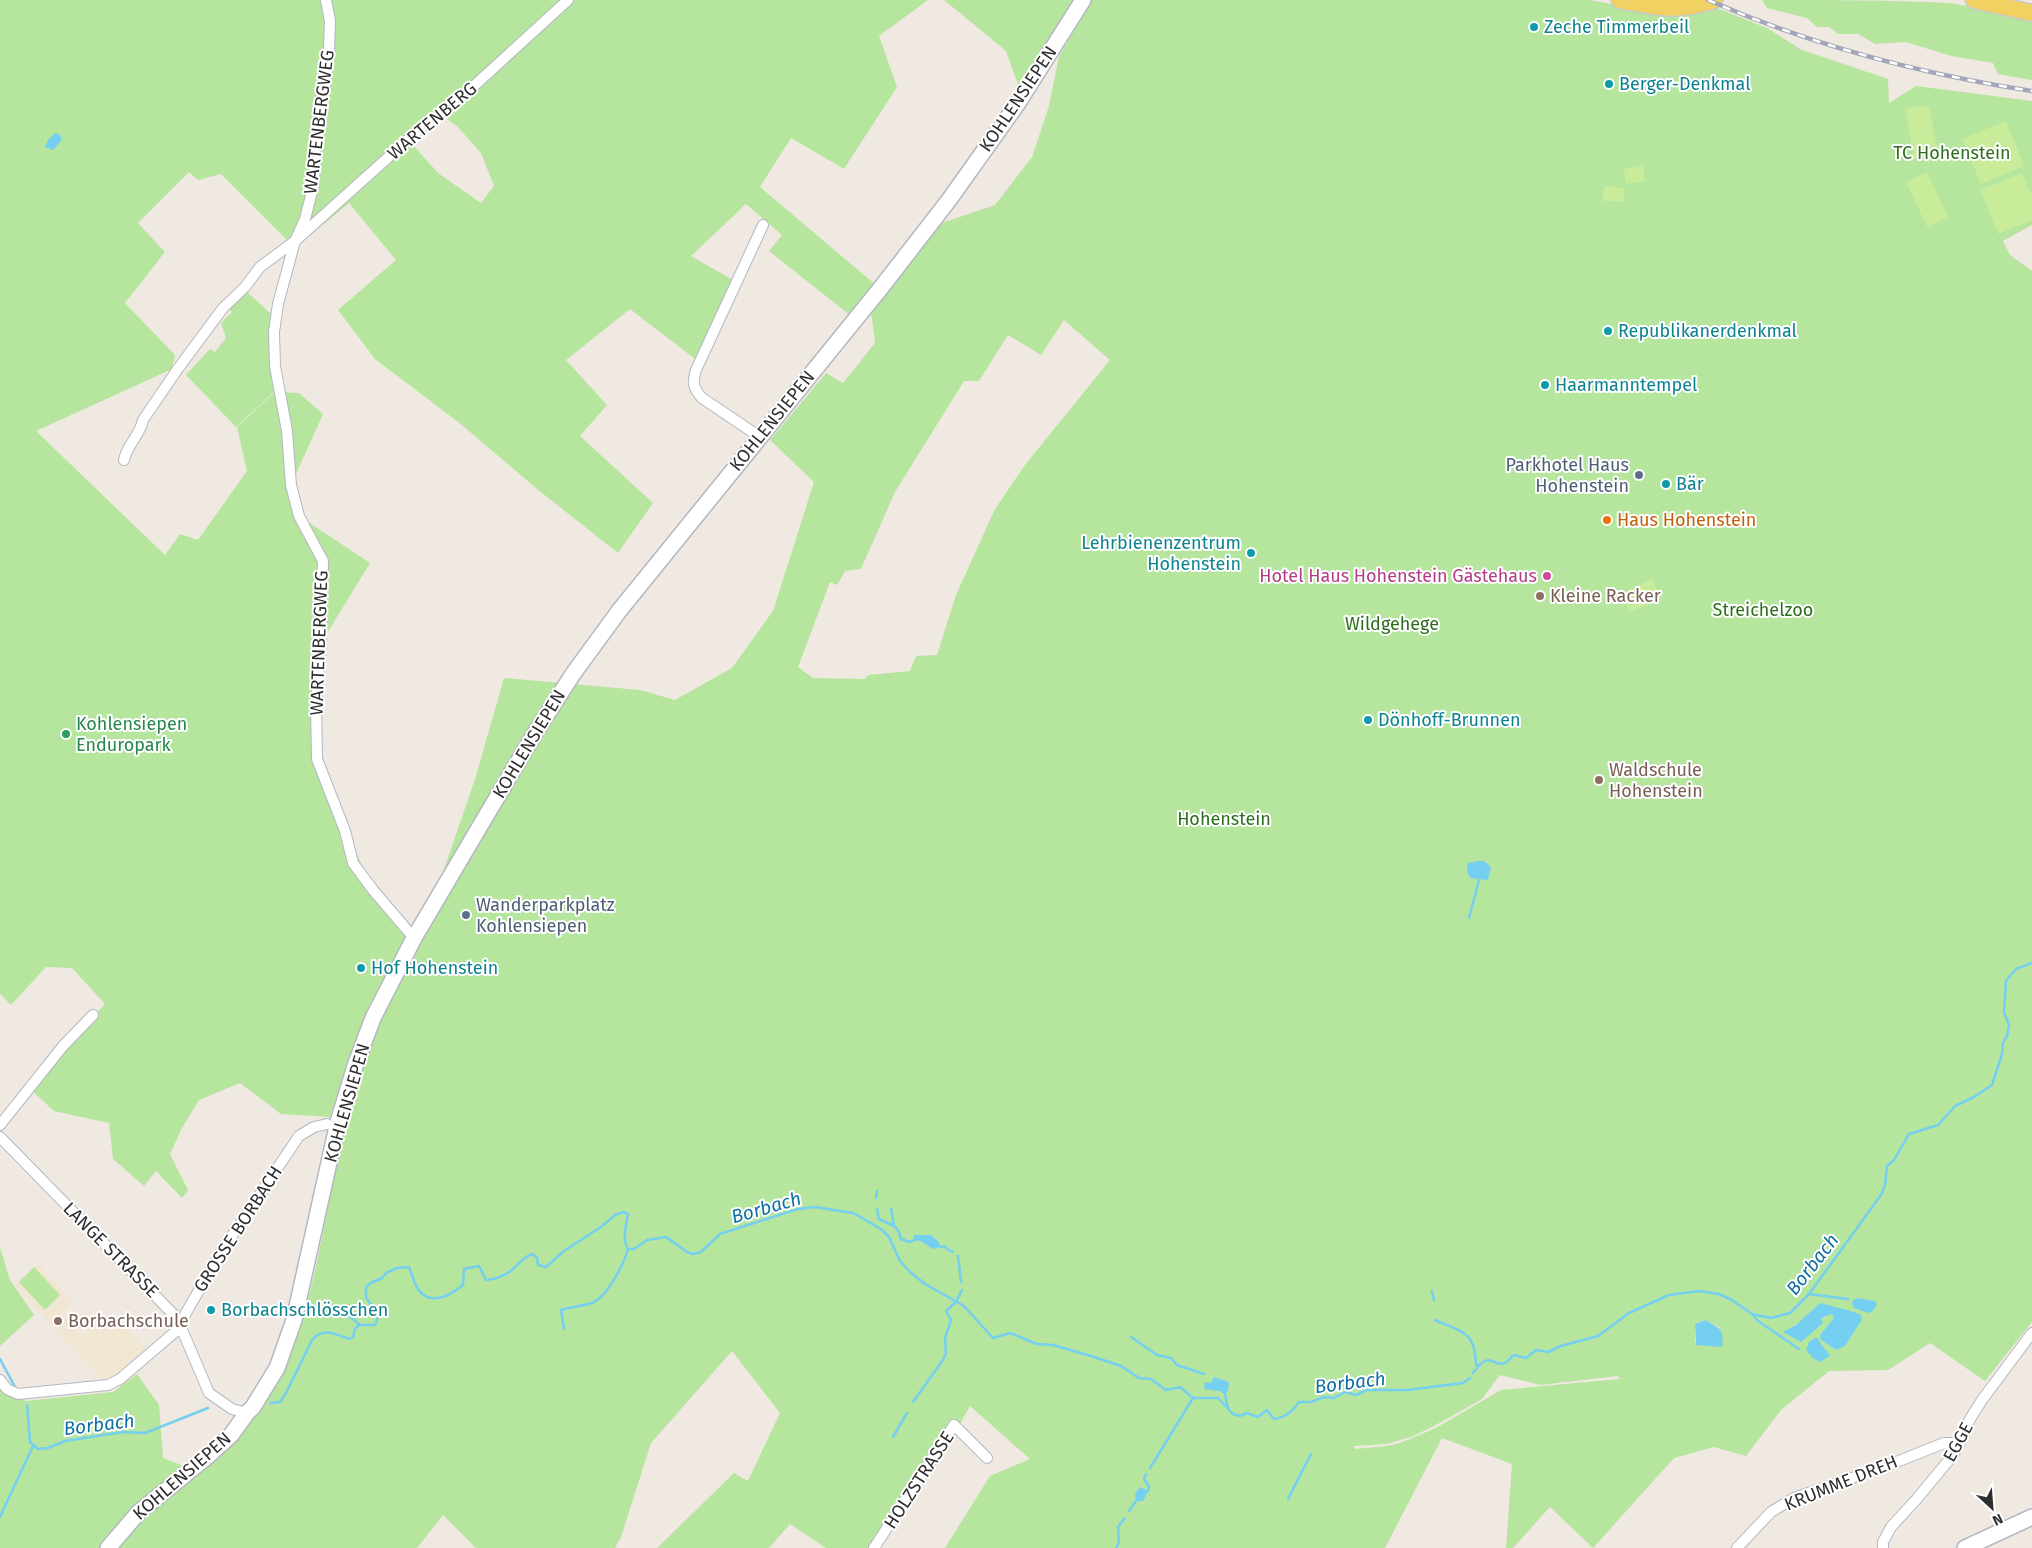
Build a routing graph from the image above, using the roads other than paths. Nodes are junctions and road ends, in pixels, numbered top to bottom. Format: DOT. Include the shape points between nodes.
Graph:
graph roads {
  1 [pos="326,0"];
  2 [pos="568,0"];
  3 [pos="1083,0"];
  4 [pos="1620,0"];
  5 [pos="1714,0"];
  6 [pos="1974,0"];
  7 [pos="2032,13"];
  8 [pos="763,225"];
  9 [pos="295,241"];
  10 [pos="760,436"];
  11 [pos="124,460"];
  12 [pos="414,938"];
  13 [pos="92,1015"];
  14 [pos="327,1124"];
  15 [pos="0,1125"];
  16 [pos="0,1137"];
  17 [pos="180,1325"];
  18 [pos="2032,1333"];
  19 [pos="0,1380"];
  20 [pos="247,1413"];
  21 [pos="1960,1443"];
  22 [pos="987,1458"];
  23 [pos="2032,1517"];
  24 [pos="108,1548"];
  25 [pos="874,1548"];
  26 [pos="1737,1548"];
  27 [pos="1883,1548"];
  28 [pos="1965,1548"];
  1 -- 9 [label="street, WARTENBERGWEG" via="330,21 329,49 316,128 314,184 305,219"];
  2 -- 9 [label="street, WARTENBERG" via="452,106 422,127"];
  3 -- 10 [label="street, KOHLENSIEPEN" via="1018,104 950,200"];
  4 -- 5 [label="main road" via="1661,9 1688,7"];
  6 -- 7 [label="main road"];
  8 -- 10 [label="street" via="693,381 702,398"];
  9 -- 11 [label="street, WARTENBERGWEG" via="260,267 223,308 143,420"];
  9 -- 12 [label="street, WARTENBERGWEG" via="278,304 274,348 276,378 287,431 291,485 299,516 322,561 317,759 345,831 353,864"];
  10 -- 12 [label="street, KOHLENSIEPEN" via="572,674"];
  12 -- 20 [label="street, KOHLENSIEPEN" via="373,1018 355,1066 338,1122 286,1345 269,1383"];
  13 -- 15 [label="street"];
  14 -- 17 [label="street, GROSSE BORBACH" via="299,1136 221,1252"];
  16 -- 17 [label="street, LANGE STRASSE" via="169,1308"];
  17 -- 19 [label="street, GROSSE BORBACH" via="127,1374 108,1385 18,1394 7,1389"];
  17 -- 20 [label="street, LANGE STRASSE" via="210,1393 232,1409"];
  18 -- 21 [label="street, EGGE" via="1982,1400"];
  20 -- 24 [label="street, KOHLENSIEPEN" via="223,1442 139,1512"];
  21 -- 26 [label="street, KRUMME DREH" via="1944,1443 1794,1498 1771,1512"];
  21 -- 27 [label="street, EGGE" via="1947,1464 1891,1527"];
  22 -- 25 [label="street, HOLZSTRASSE" via="954,1425"];
  23 -- 28 [label="street"];
}
